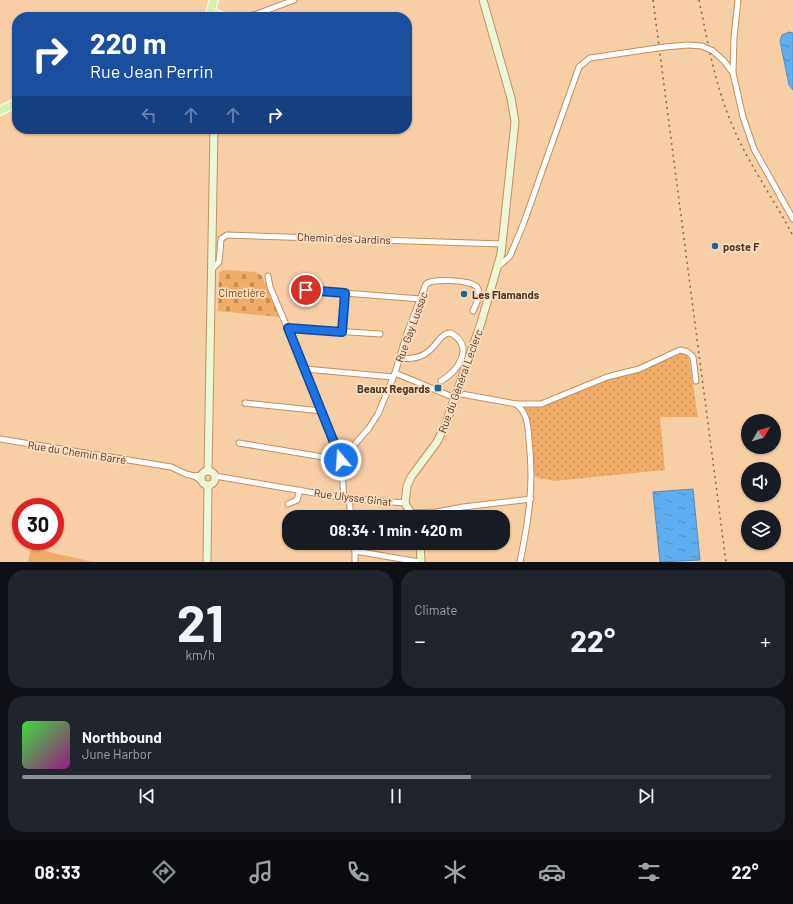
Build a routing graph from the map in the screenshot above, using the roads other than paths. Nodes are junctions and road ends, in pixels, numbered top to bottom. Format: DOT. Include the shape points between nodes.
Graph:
graph roads {
  1 [pos="214,0"];
  2 [pos="218,0"];
  3 [pos="294,0"];
  4 [pos="483,0"];
  5 [pos="738,0"];
  6 [pos="210,12"];
  7 [pos="222,12"];
  8 [pos="262,12"];
  9 [pos="733,74"];
  10 [pos="12,105"];
  11 [pos="0,111"];
  12 [pos="214,134"];
  13 [pos="793,219"];
  14 [pos="502,244"];
  15 [pos="499,266"];
  16 [pos="212,269"];
  17 [pos="268,276"];
  18 [pos="306,290"];
  19 [pos="345,293"];
  20 [pos="421,299"];
  21 [pos="473,311"];
  22 [pos="288,328"];
  23 [pos="342,332"];
  24 [pos="380,334"];
  25 [pos="399,358"];
  26 [pos="305,369"];
  27 [pos="394,375"];
  28 [pos="441,381"];
  29 [pos="696,381"];
  30 [pos="455,395"];
  31 [pos="245,403"];
  32 [pos="516,404"];
  33 [pos="322,411"];
  34 [pos="0,439"];
  35 [pos="239,443"];
  36 [pos="341,460"];
  37 [pos="215,476"];
  38 [pos="205,478"];
  39 [pos="300,490"];
  40 [pos="346,498"];
  41 [pos="531,499"];
  42 [pos="405,503"];
  43 [pos="288,504"];
  44 [pos="349,510"];
  45 [pos="409,510"];
  46 [pos="446,510"];
  47 [pos="420,550"];
  48 [pos="355,551"];
  49 [pos="207,562"];
  50 [pos="355,562"];
  51 [pos="420,562"];
  52 [pos="520,562"];
  1 -- 6 [label="main road"];
  2 -- 7 [label="main road"];
  3 -- 8 [label="street"];
  4 -- 14 [label="street, Rue du Général Leclerc" via="511,98 515,122"];
  5 -- 9 [label="street"];
  9 -- 13 [label="street" via="749,138"];
  9 -- 15 [label="street, bridge" via="713,51 688,44 590,58 579,67 523,225 510,256"];
  10 -- 11 [label="main road"];
  12 -- 16 [label="street"];
  14 -- 15 [label="street, Rue du Général Leclerc"];
  14 -- 16 [label="street, Chemin des Jardins" via="227,235 221,239 219,262"];
  15 -- 30 [label="street, Rue du Général Leclerc" via="482,323"];
  16 -- 38 [label="street"];
  17 -- 22 [label="street" via="270,287"];
  18 -- 19 [label="street"];
  19 -- 20 [label="street"];
  19 -- 23 [label="street"];
  20 -- 21 [label="street, Rue Gay Lussac" via="426,284 431,280 471,282 478,288 479,294"];
  20 -- 25 [label="street, Rue Gay Lussac"];
  22 -- 23 [label="street"];
  22 -- 26 [label="street"];
  23 -- 24 [label="street"];
  25 -- 27 [label="street, Rue Gay Lussac"];
  25 -- 28 [label="street" via="422,357 432,350 444,335 451,333 460,343 462,359 456,371"];
  26 -- 27 [label="street"];
  26 -- 33 [label="street"];
  27 -- 30 [label="street"];
  27 -- 36 [label="street, Rue Gay Lussac" via="374,421"];
  29 -- 32 [label="street" via="693,356 685,350 680,350 639,369 607,377 546,402"];
  30 -- 32 [label="street"];
  30 -- 42 [label="street, Rue du Général Leclerc" via="440,436 408,482"];
  31 -- 33 [label="street"];
  32 -- 41 [label="street" via="523,410 526,418 532,464"];
  33 -- 36 [label="street"];
  34 -- 38 [label="street, Rue du Chemin Barré" via="171,467 186,474"];
  35 -- 36 [label="street"];
  36 -- 40 [label="street"];
  37 -- 38 [label="street"];
  37 -- 38 [label="street" via="214,483"];
  37 -- 39 [label="street, Rue Ulysse Ginat"];
  38 -- 49 [label="street"];
  39 -- 40 [label="street, Rue Ulysse Ginat"];
  39 -- 43 [label="street, Rue Ulysse Ginat" via="297,500"];
  40 -- 42 [label="street, Rue Ulysse Ginat"];
  40 -- 44 [label="street"];
  41 -- 46 [label="street"];
  41 -- 52 [label="street"];
  42 -- 45 [label="street"];
  47 -- 51 [label="street"];
  48 -- 50 [label="street"];
  48 -- 51 [label="street"];
}
